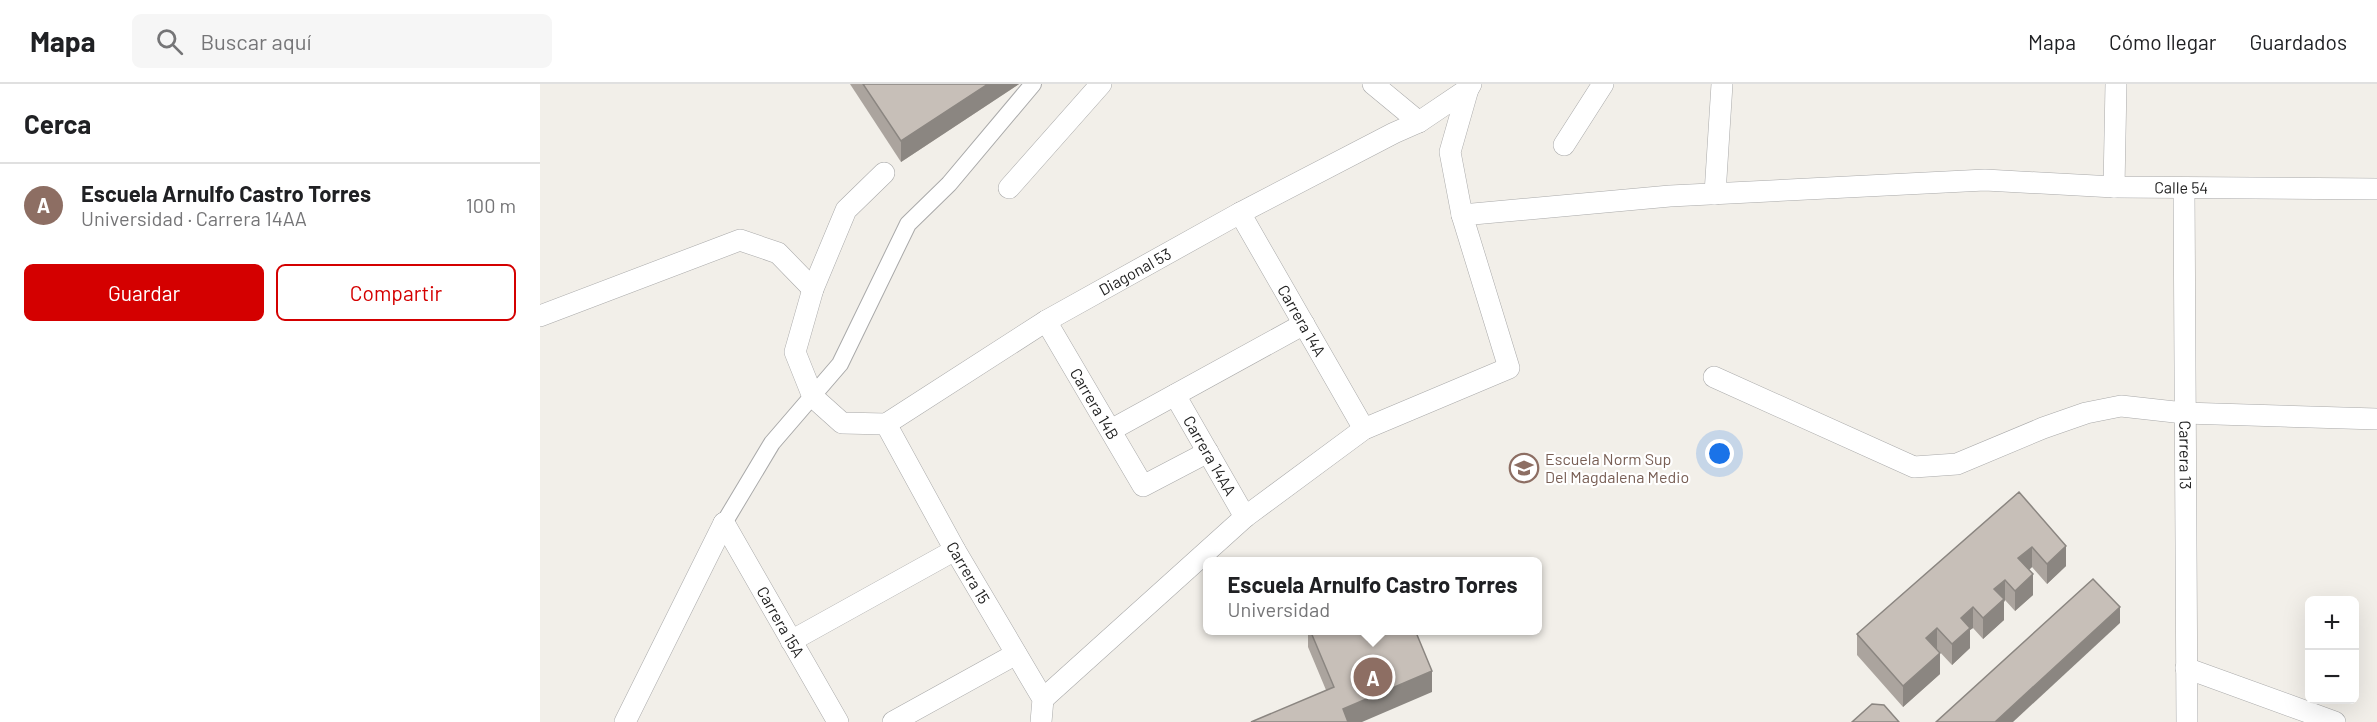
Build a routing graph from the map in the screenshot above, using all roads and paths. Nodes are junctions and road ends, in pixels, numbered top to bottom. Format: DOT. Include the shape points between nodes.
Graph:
graph roads {
  1 [pos="1033,84"];
  2 [pos="1101,84"];
  3 [pos="1373,84"];
  4 [pos="1603,84"];
  5 [pos="1722,84"];
  6 [pos="2116,84"];
  7 [pos="1470,87"];
  8 [pos="1419,122"];
  9 [pos="1564,145"];
  10 [pos="884,172"];
  11 [pos="2114,187"];
  12 [pos="1009,188"];
  13 [pos="2184,188"];
  14 [pos="2377,189"];
  15 [pos="1715,194"];
  16 [pos="1240,213"];
  17 [pos="1462,215"];
  18 [pos="813,289"];
  19 [pos="540,316"];
  20 [pos="1046,321"];
  21 [pos="1304,324"];
  22 [pos="1714,377"];
  23 [pos="1175,395"];
  24 [pos="813,397"];
  25 [pos="2184,413"];
  26 [pos="2377,419"];
  27 [pos="886,424"];
  28 [pos="1364,429"];
  29 [pos="1111,430"];
  30 [pos="1208,452"];
  31 [pos="1245,517"];
  32 [pos="724,523"];
  33 [pos="955,550"];
  34 [pos="791,641"];
  35 [pos="1016,654"];
  36 [pos="2186,668"];
  37 [pos="1043,699"];
  38 [pos="836,721"];
  39 [pos="625,722"];
  40 [pos="894,722"];
  41 [pos="1041,722"];
  42 [pos="2187,722"];
  43 [pos="2335,722"];
  1 -- 24 [label="street" via="949,184 908,224 840,364"];
  2 -- 12 [label="street"];
  3 -- 8 [label="street"];
  4 -- 9 [label="street"];
  5 -- 15 [label="street"];
  6 -- 11 [label="street"];
  7 -- 8 [label="street, Diagonal 53"];
  7 -- 17 [label="street" via="1450,152"];
  8 -- 16 [label="street, Diagonal 53"];
  10 -- 18 [label="street" via="846,210"];
  11 -- 13 [label="street, Calle 54"];
  11 -- 15 [label="street, Calle 54" via="1985,180"];
  13 -- 14 [label="street, Calle 54"];
  13 -- 25 [label="street, Carrera 13"];
  15 -- 17 [label="street, Calle 54"];
  16 -- 20 [label="street, Diagonal 53"];
  16 -- 21 [label="street, Carrera 14A"];
  17 -- 28 [label="street" via="1509,368"];
  18 -- 19 [label="street" via="778,253 740,240"];
  18 -- 24 [label="street" via="795,352"];
  20 -- 27 [label="street, Diagonal 53"];
  20 -- 29 [label="street, Carrera 14B"];
  21 -- 23 [label="street"];
  21 -- 28 [label="street, Carrera 14A"];
  22 -- 25 [label="street" via="1914,467 1957,464 2043,428 2121,406"];
  23 -- 29 [label="street"];
  23 -- 30 [label="street, Carrera 14AA"];
  24 -- 27 [label="street" via="842,423"];
  24 -- 32 [label="street" via="772,443"];
  25 -- 26 [label="street"];
  25 -- 36 [label="street, Carrera 13"];
  27 -- 33 [label="street, Carrera 15"];
  28 -- 31 [label="street"];
  29 -- 30 [label="street, Carrera 14B" via="1143,486"];
  30 -- 31 [label="street, Carrera 14AA"];
  31 -- 37 [label="street"];
  32 -- 34 [label="street, Carrera 15A"];
  32 -- 39 [label="street"];
  33 -- 34 [label="street"];
  33 -- 35 [label="street, Carrera 15"];
  34 -- 38 [label="street, Carrera 15A"];
  35 -- 37 [label="street, Carrera 15"];
  35 -- 40 [label="street"];
  36 -- 42 [label="street, Carrera 13"];
  36 -- 43 [label="street"];
  37 -- 41 [label="street"];
}
